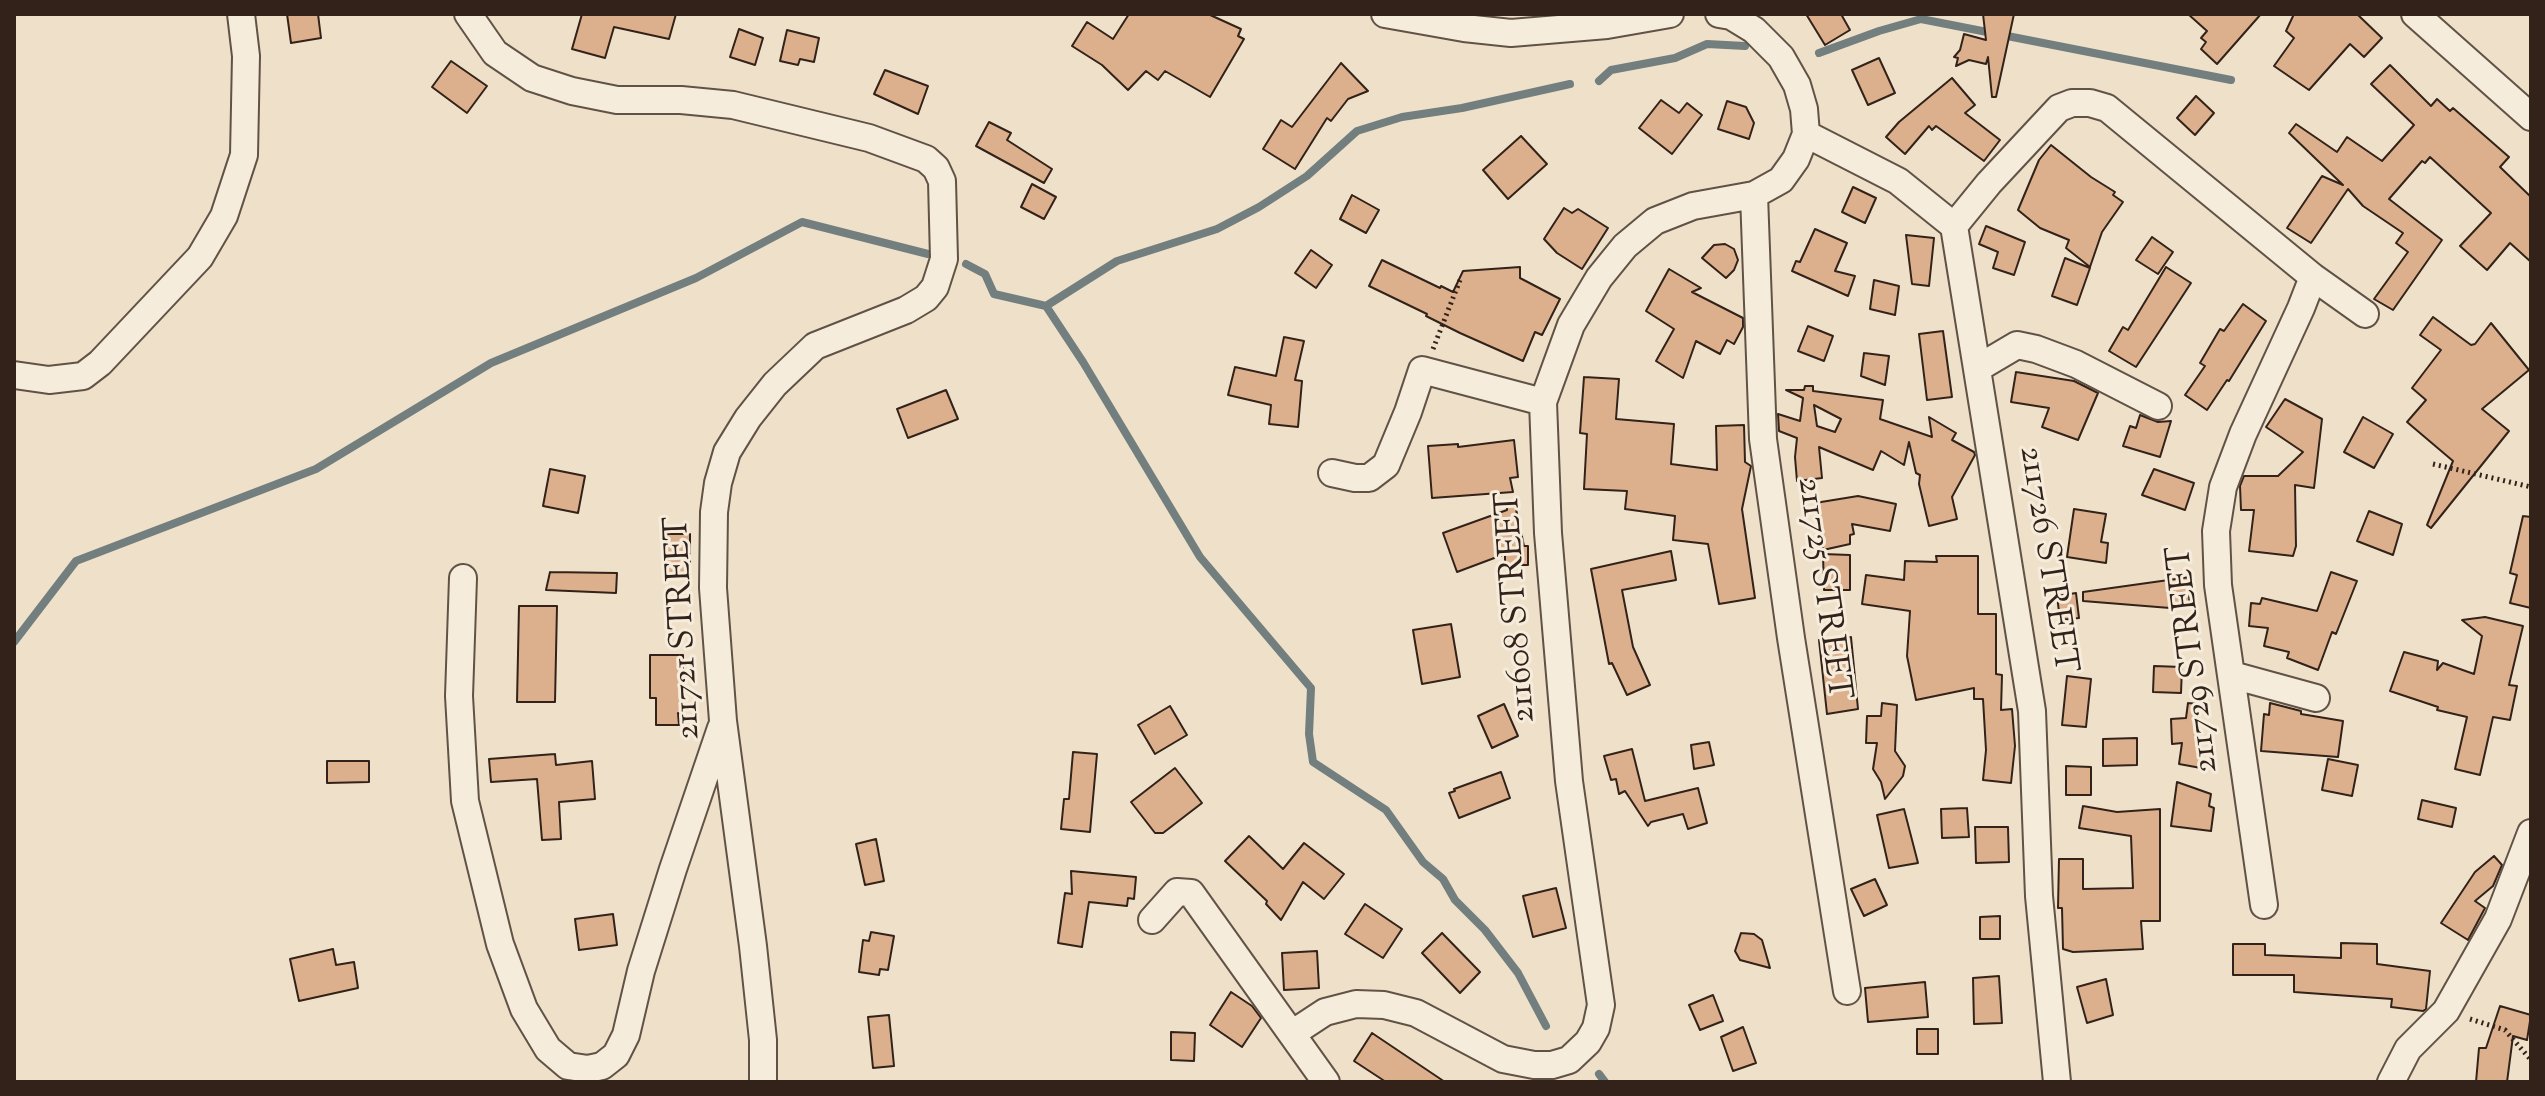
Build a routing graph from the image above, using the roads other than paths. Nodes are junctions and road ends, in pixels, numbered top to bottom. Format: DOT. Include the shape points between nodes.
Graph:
graph roads {
  1 [pos="241,14"];
  2 [pos="468,14"];
  3 [pos="1385,14"];
  4 [pos="1670,14"];
  5 [pos="1719,14"];
  6 [pos="2415,14"];
  7 [pos="2531,117"];
  8 [pos="1806,134"];
  9 [pos="1754,195"];
  10 [pos="1954,226"];
  11 [pos="2313,277"];
  12 [pos="2365,314"];
  13 [pos="1978,368"];
  14 [pos="14,375"];
  15 [pos="1543,402"];
  16 [pos="2158,406"];
  17 [pos="1332,473"];
  18 [pos="463,578"];
  19 [pos="2232,675"];
  20 [pos="2316,698"];
  21 [pos="723,721"];
  22 [pos="2531,833"];
  23 [pos="2264,905"];
  24 [pos="1152,920"];
  25 [pos="1847,991"];
  26 [pos="1293,1033"];
  27 [pos="763,1082"];
  28 [pos="1326,1082"];
  29 [pos="2057,1082"];
  30 [pos="2391,1082"];
  1 -- 14 [label="street" via="246,56 244,155 224,216 200,257 83,376 49,380"];
  2 -- 21 [label="street, 211721 STREET" via="495,53 532,78 617,100 733,105 869,138 926,159 942,181 944,259 935,287 906,310 815,346 775,384 727,452 714,512 713,588"];
  3 -- 4 [label="street" via="1511,33"];
  5 -- 8 [label="street" via="1754,30 1781,57 1797,85"];
  6 -- 7 [label="street"];
  8 -- 9 [label="street, 211608 STREET" via="1781,180"];
  8 -- 10 [label="street" via="1898,181"];
  9 -- 15 [label="street, 211608 STREET" via="1693,206 1655,221 1625,246 1571,325"];
  9 -- 25 [label="street, 211725 STREET" via="1763,439"];
  10 -- 11 [label="street" via="2059,108 2090,103 2107,108"];
  10 -- 13 [label="street, 211726 STREET"];
  11 -- 12 [label="street"];
  11 -- 19 [label="street, 211729 STREET" via="2223,487 2216,531 2218,585"];
  13 -- 16 [label="street" via="2017,345 2036,349"];
  13 -- 29 [label="street, 211726 STREET" via="2032,711 2039,896"];
  15 -- 17 [label="street" via="1422,370 1386,465 1369,478"];
  15 -- 26 [label="street, 211608 STREET" via="1569,781 1601,1005 1596,1028 1569,1060 1552,1065 1503,1059 1416,1013 1384,1005 1356,1004 1325,1012"];
  18 -- 21 [label="street" via="459,696 465,801 500,944 519,996 548,1049 568,1066 602,1066 616,1055 626,1035 641,971"];
  19 -- 20 [label="street"];
  19 -- 23 [label="street, 211729 STREET"];
  21 -- 27 [label="street, 211721 STREET" via="753,946"];
  22 -- 30 [label="street" via="2498,919 2446,1011 2408,1049"];
  24 -- 26 [label="street" via="1177,892 1191,893"];
  26 -- 28 [label="street"];
}
